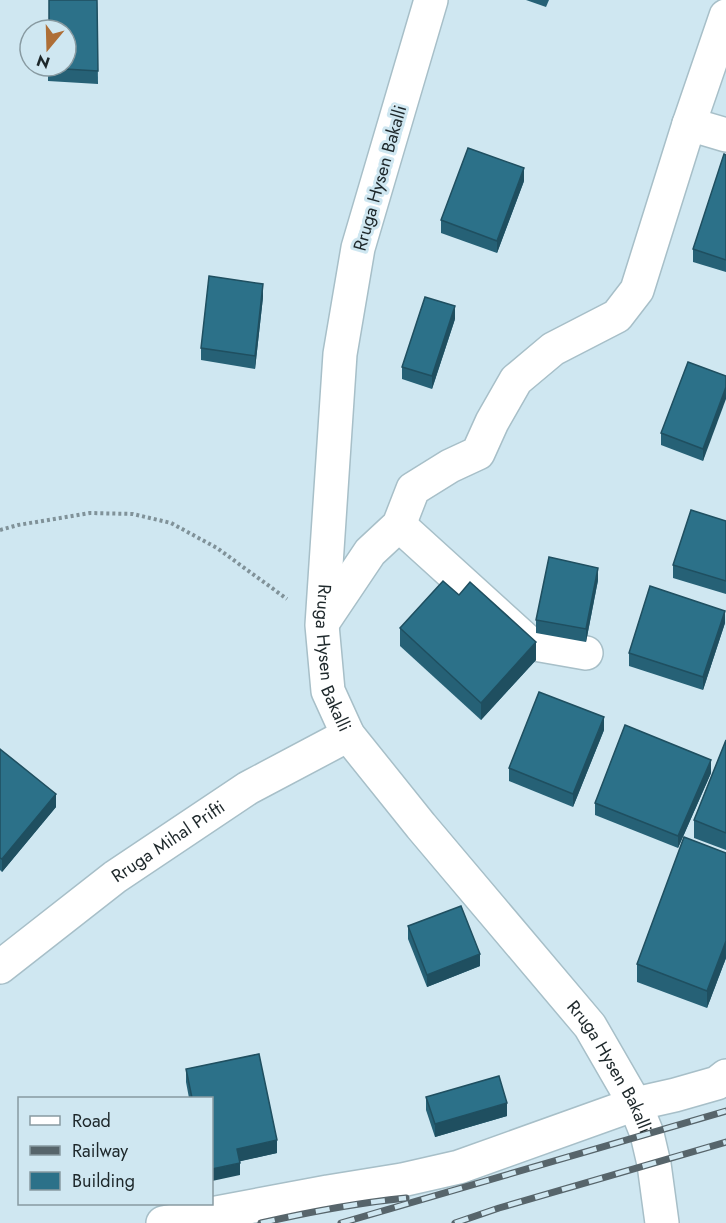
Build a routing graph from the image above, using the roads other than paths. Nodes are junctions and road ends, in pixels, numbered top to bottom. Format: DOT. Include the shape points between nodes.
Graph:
graph roads {
  1 [pos="431,0"];
  2 [pos="726,16"];
  3 [pos="689,124"];
  4 [pos="726,135"];
  5 [pos="399,525"];
  6 [pos="322,624"];
  7 [pos="586,653"];
  8 [pos="348,735"];
  9 [pos="0,967"];
  10 [pos="726,1076"];
  11 [pos="634,1104"];
  12 [pos="163,1223"];
  13 [pos="662,1223"];
  1 -- 6 [label="street, Rruga Hysen Bakalli" via="358,249 340,354"];
  2 -- 3 [label="street"];
  3 -- 4 [label="street"];
  3 -- 5 [label="street" via="638,290 617,316 553,349 516,380 478,453 413,489"];
  5 -- 6 [label="street" via="370,552"];
  5 -- 7 [label="street" via="529,643"];
  6 -- 8 [label="street, Rruga Hysen Bakalli" via="328,691"];
  8 -- 9 [label="street, Rruga Mihal Prifti" via="248,788 115,876"];
  8 -- 11 [label="street, Rruga Hysen Bakalli" via="590,1026"];
  10 -- 11 [label="street" via="717,1083"];
  11 -- 12 [label="street" via="459,1167"];
  11 -- 13 [label="street, Rruga Hysen Bakalli" via="647,1134"];
}
